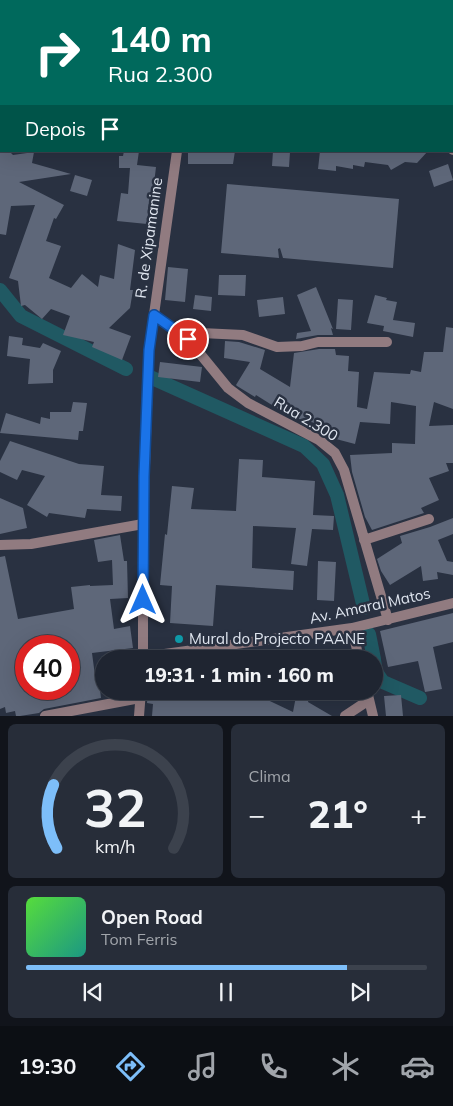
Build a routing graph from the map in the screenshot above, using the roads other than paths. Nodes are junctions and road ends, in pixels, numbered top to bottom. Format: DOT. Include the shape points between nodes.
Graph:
graph roads {
  1 [pos="176,152"];
  2 [pos="154,315"];
  3 [pos="179,332"];
  4 [pos="387,342"];
  5 [pos="429,519"];
  6 [pos="143,524"];
  7 [pos="364,540"];
  8 [pos="0,545"];
  9 [pos="453,603"];
  10 [pos="388,620"];
  11 [pos="352,628"];
  12 [pos="143,650"];
  13 [pos="199,650"];
  14 [pos="357,650"];
  15 [pos="117,700"];
  16 [pos="140,700"];
  17 [pos="364,700"];
  18 [pos="369,700"];
  19 [pos="45,716"];
  20 [pos="139,716"];
  21 [pos="346,716"];
  22 [pos="373,716"];
  1 -- 2 [label="street, R. de Xipamanine"];
  2 -- 3 [label="street, Rua 2.300"];
  2 -- 6 [label="street, R. de Xipamanine" via="149,350"];
  3 -- 4 [label="street" via="243,335 277,347 318,342"];
  3 -- 7 [label="street, Rua 2.300" via="228,388 248,403 319,440 335,454 344,470"];
  5 -- 7 [label="street"];
  6 -- 8 [label="street" via="31,544"];
  6 -- 12 [label="street, R. de Xipamanine"];
  7 -- 10 [label="street, Rua 2.300"];
  9 -- 10 [label="street, Av. Amaral Matos"];
  10 -- 11 [label="street, Av. Amaral Matos"];
  11 -- 13 [label="street, Av. Amaral Matos"];
  11 -- 14 [label="street"];
  15 -- 19 [label="street"];
  16 -- 20 [label="street"];
  17 -- 21 [label="street"];
  18 -- 22 [label="street"];
}
